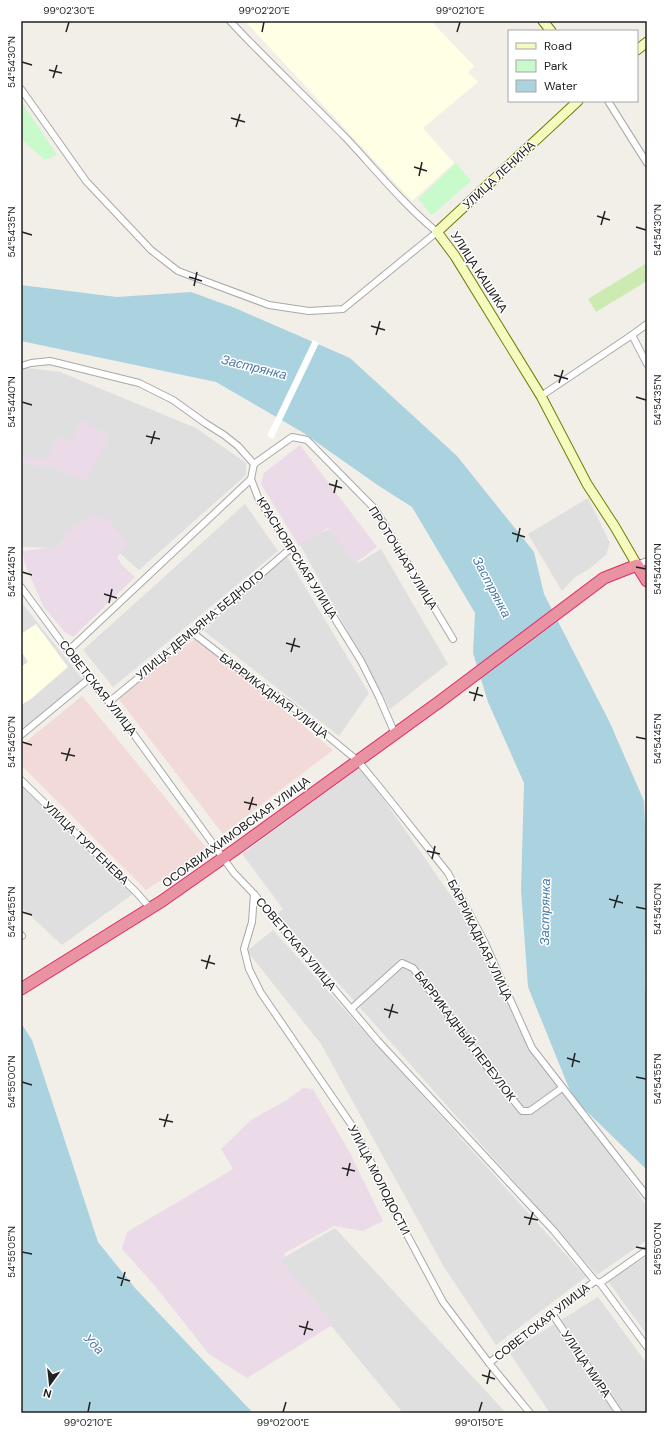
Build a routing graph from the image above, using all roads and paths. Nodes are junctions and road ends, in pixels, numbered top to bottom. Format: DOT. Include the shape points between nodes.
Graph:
graph roads {
  1 [pos="230,21"];
  2 [pos="543,21"];
  3 [pos="550,30"];
  4 [pos="647,42"];
  5 [pos="638,49"];
  6 [pos="21,89"];
  7 [pos="577,102"];
  8 [pos="609,102"];
  9 [pos="647,163"];
  10 [pos="438,232"];
  11 [pos="647,324"];
  12 [pos="632,335"];
  13 [pos="647,364"];
  14 [pos="21,366"];
  15 [pos="541,396"];
  16 [pos="254,464"];
  17 [pos="251,479"];
  18 [pos="291,548"];
  19 [pos="642,563"];
  20 [pos="647,581"];
  21 [pos="21,587"];
  22 [pos="193,633"];
  23 [pos="452,639"];
  24 [pos="68,651"];
  25 [pos="90,678"];
  26 [pos="109,702"];
  27 [pos="395,734"];
  28 [pos="21,735"];
  29 [pos="358,761"];
  30 [pos="21,780"];
  31 [pos="223,858"];
  32 [pos="254,894"];
  33 [pos="150,908"];
  34 [pos="21,989"];
  35 [pos="351,1009"];
  36 [pos="562,1088"];
  37 [pos="647,1196"];
  38 [pos="647,1250"];
  39 [pos="598,1282"];
  40 [pos="553,1315"];
  41 [pos="647,1347"];
  42 [pos="489,1363"];
  43 [pos="530,1413"];
  44 [pos="619,1413"];
  1 -- 10 [label="street, УЛИЦА КАШИКА" via="344,136 422,220"];
  2 -- 3 [label="street"];
  4 -- 5 [label="street"];
  6 -- 10 [label="street, УЛИЦА ЛЕНИНА" via="86,181 151,250 178,271 269,305 309,311 344,308"];
  7 -- 10 [label="street, УЛИЦА ЛЕНИНА"];
  8 -- 9 [label="street"];
  10 -- 15 [label="street, УЛИЦА КАШИКА"];
  11 -- 12 [label="street"];
  12 -- 13 [label="street"];
  12 -- 15 [label="street"];
  14 -- 16 [label="street" via="50,361 139,383 173,400 224,435"];
  15 -- 19 [label="street, УЛИЦА КАШИКА" via="587,484"];
  16 -- 17 [label="street"];
  16 -- 23 [label="street, ПРОТОЧНАЯ УЛИЦА" via="292,437 307,440 376,509"];
  17 -- 18 [label="street, КРАСНОЯРСКАЯ УЛИЦА" via="260,500"];
  17 -- 24 [label="street"];
  18 -- 22 [label="street, УЛИЦА ДЕМЬЯНА БЕДНОГО"];
  18 -- 27 [label="street, КРАСНОЯРСКАЯ УЛИЦА" via="361,661"];
  19 -- 20 [label="highway, УЛИЦА КАШИКА"];
  19 -- 27 [label="highway, ОСОАВИАХИМОВСКАЯ УЛИЦА" via="604,578"];
  21 -- 24 [label="street, СОВЕТСКАЯ УЛИЦА"];
  22 -- 26 [label="street, УЛИЦА ДЕМЬЯНА БЕДНОГО"];
  22 -- 29 [label="street, БАРРИКАДНАЯ УЛИЦА" via="254,681 290,705"];
  24 -- 25 [label="street, СОВЕТСКАЯ УЛИЦА"];
  25 -- 26 [label="street, СОВЕТСКАЯ УЛИЦА"];
  25 -- 28 [label="street"];
  26 -- 31 [label="street, СОВЕТСКАЯ УЛИЦА"];
  27 -- 29 [label="highway, ОСОАВИАХИМОВСКАЯ УЛИЦА"];
  29 -- 31 [label="highway, ОСОАВИАХИМОВСКАЯ УЛИЦА"];
  29 -- 36 [label="street, БАРРИКАДНАЯ УЛИЦА" via="448,873 484,941 532,1048"];
  30 -- 33 [label="street, УЛИЦА ТУРГЕНЕВА"];
  31 -- 32 [label="street, СОВЕТСКАЯ УЛИЦА" via="234,874"];
  31 -- 33 [label="highway, ОСОАВИАХИМОВСКАЯ УЛИЦА"];
  32 -- 35 [label="street, СОВЕТСКАЯ УЛИЦА"];
  32 -- 42 [label="street, УЛИЦА МОЛОДОСТИ" via="252,922 244,949 249,969 261,993 357,1133 443,1302"];
  33 -- 34 [label="highway, ОСОАВИАХИМОВСКАЯ УЛИЦА"];
  35 -- 36 [label="street, БАРРИКАДНЫЙ ПЕРЕУЛОК" via="402,963 414,968 522,1112 530,1111"];
  35 -- 39 [label="street, СОВЕТСКАЯ УЛИЦА"];
  36 -- 37 [label="street, БАРРИКАДНАЯ УЛИЦА"];
  38 -- 39 [label="street"];
  39 -- 40 [label="street, СОВЕТСКАЯ УЛИЦА"];
  39 -- 41 [label="street, СОВЕТСКАЯ УЛИЦА"];
  40 -- 42 [label="street, СОВЕТСКАЯ УЛИЦА"];
  40 -- 44 [label="street, УЛИЦА МИРА"];
  42 -- 43 [label="street, УЛИЦА МОЛОДОСТИ"];
}
